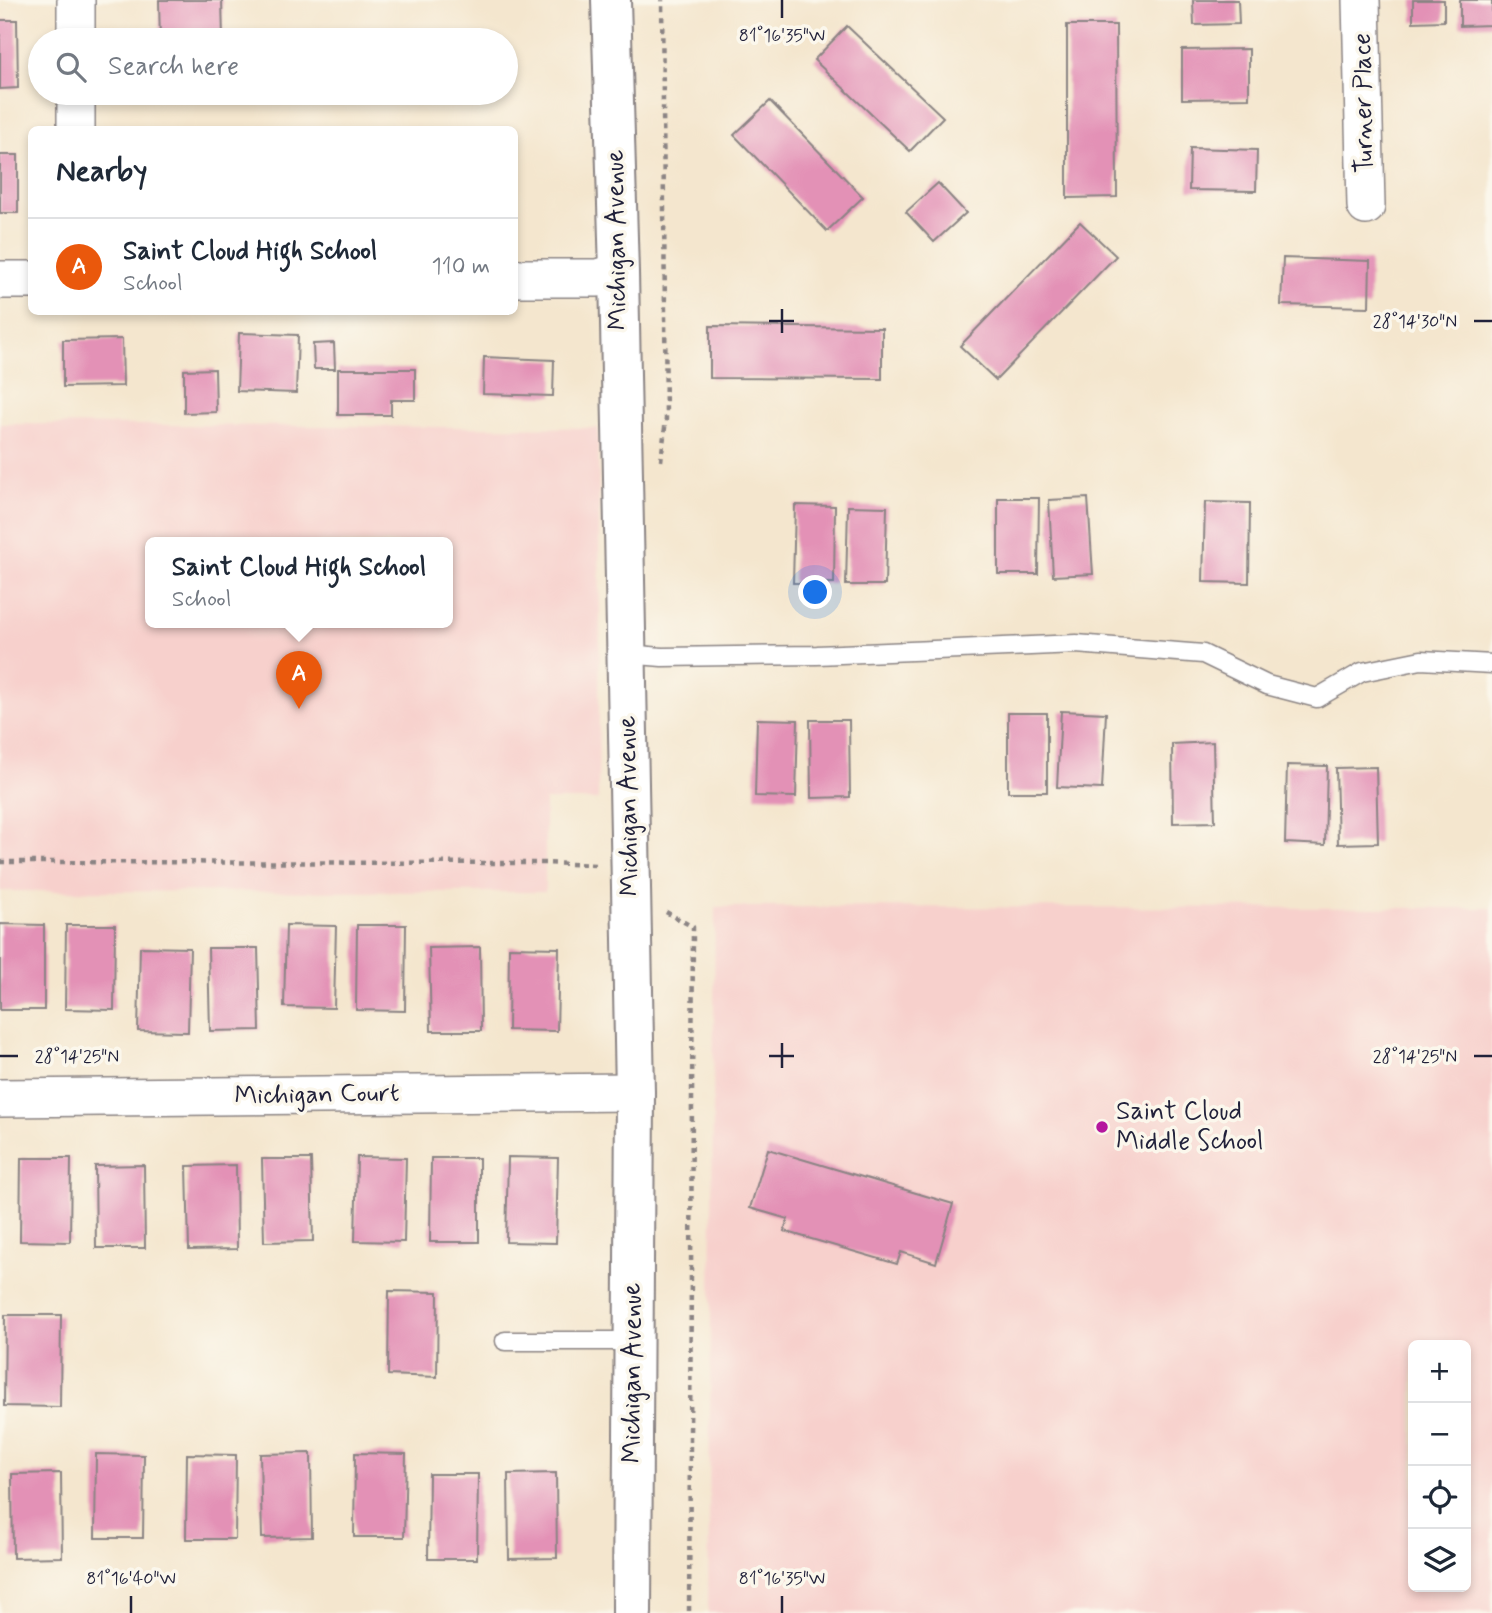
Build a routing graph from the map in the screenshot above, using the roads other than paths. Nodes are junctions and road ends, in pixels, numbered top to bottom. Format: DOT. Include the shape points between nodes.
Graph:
graph roads {
  1 [pos="76,0"];
  2 [pos="611,0"];
  3 [pos="1361,0"];
  4 [pos="76,28"];
  5 [pos="76,105"];
  6 [pos="76,126"];
  7 [pos="1366,206"];
  8 [pos="619,272"];
  9 [pos="518,278"];
  10 [pos="0,280"];
  11 [pos="28,280"];
  12 [pos="626,654"];
  13 [pos="1492,664"];
  14 [pos="635,1092"];
  15 [pos="0,1098"];
  16 [pos="633,1340"];
  17 [pos="505,1341"];
  18 [pos="632,1613"];
  1 -- 4 [label="street"];
  2 -- 8 [label="street, Michigan Avenue"];
  3 -- 7 [label="street, Turner Place"];
  5 -- 6 [label="street"];
  8 -- 9 [label="street" via="598,278"];
  8 -- 12 [label="street, Michigan Avenue"];
  10 -- 11 [label="street"];
  12 -- 13 [label="lane" via="817,655 1076,644 1203,654 1267,685 1317,698 1362,672 1421,660"];
  12 -- 14 [label="street, Michigan Avenue"];
  14 -- 15 [label="street, Michigan Court"];
  14 -- 16 [label="street, Michigan Avenue"];
  16 -- 17 [label="lane"];
  16 -- 18 [label="street, Michigan Avenue"];
}
